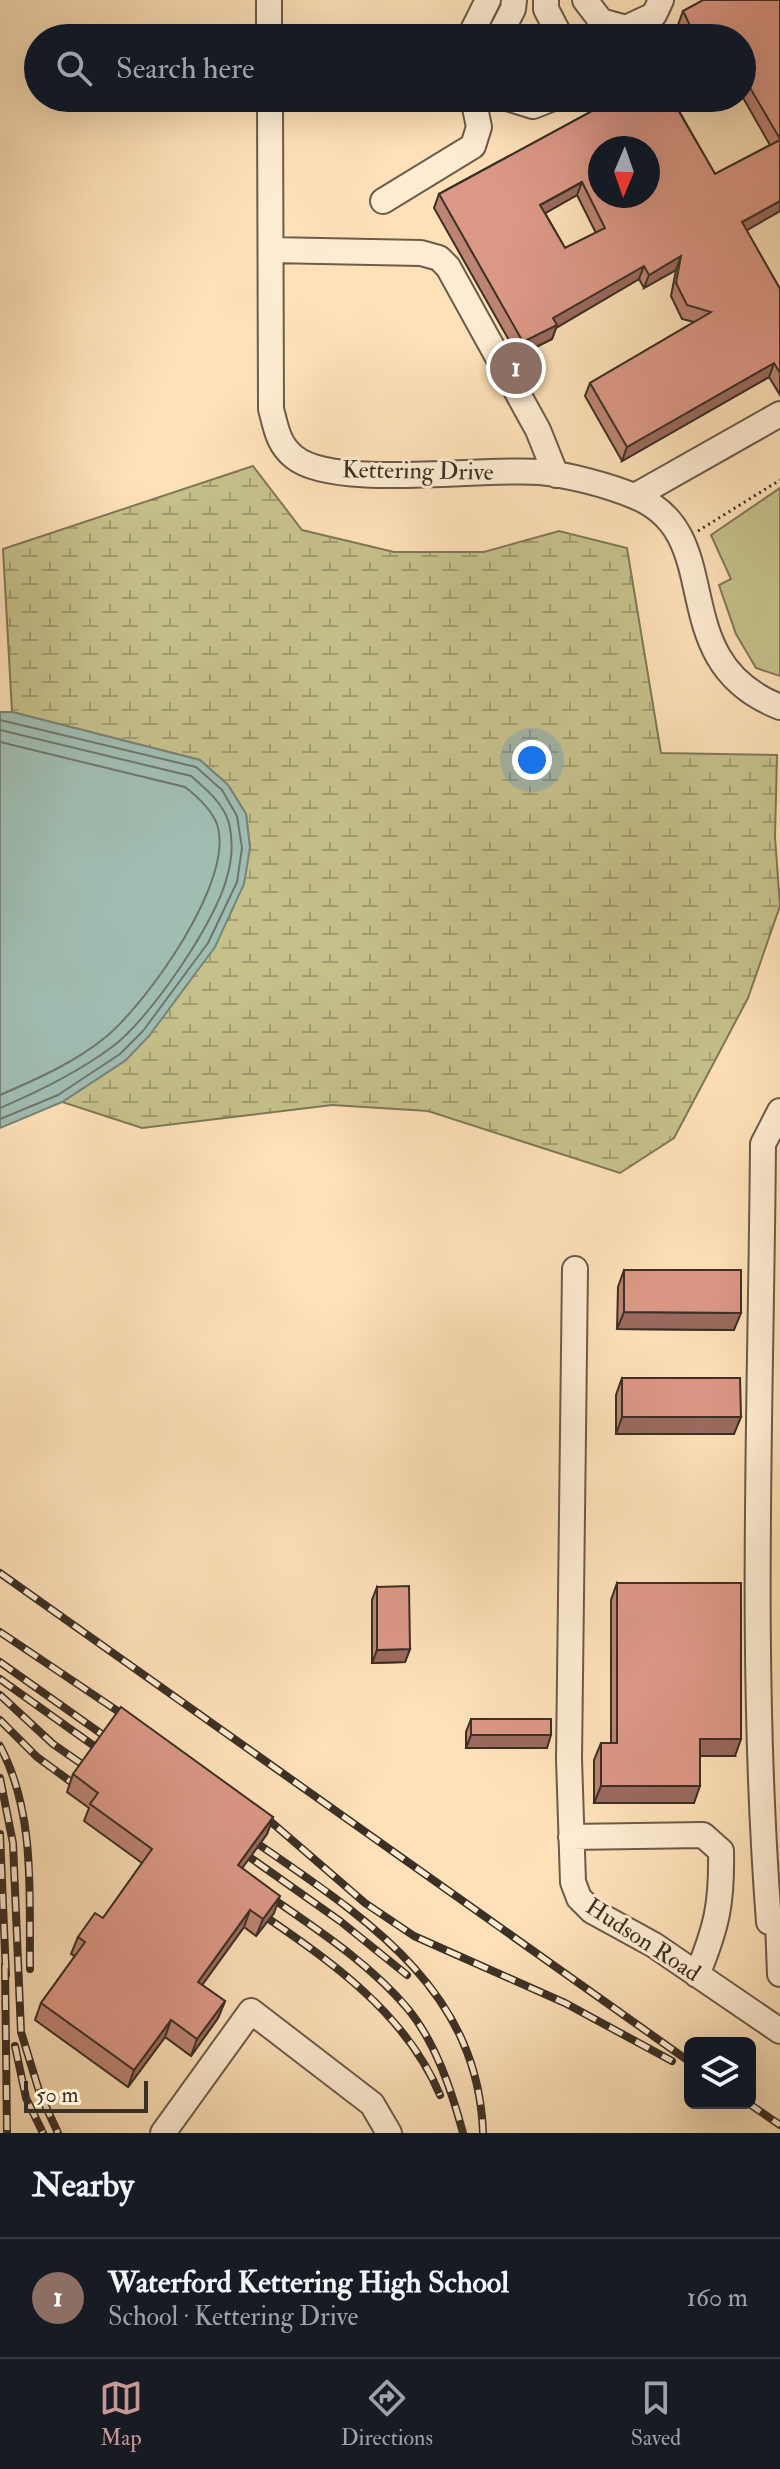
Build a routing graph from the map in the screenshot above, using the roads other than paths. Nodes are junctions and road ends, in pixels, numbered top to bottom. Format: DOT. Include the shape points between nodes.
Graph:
graph roads {
  1 [pos="269,0"];
  2 [pos="488,0"];
  3 [pos="514,0"];
  4 [pos="546,0"];
  5 [pos="585,0"];
  6 [pos="661,0"];
  7 [pos="269,24"];
  8 [pos="476,24"];
  9 [pos="505,24"];
  10 [pos="554,24"];
  11 [pos="612,24"];
  12 [pos="635,24"];
  13 [pos="270,112"];
  14 [pos="476,112"];
  15 [pos="383,201"];
  16 [pos="271,250"];
  17 [pos="780,414"];
  18 [pos="556,475"];
  19 [pos="635,496"];
  20 [pos="780,707"];
  21 [pos="780,1111"];
  22 [pos="575,1269"];
  23 [pos="571,1837"];
  24 [pos="779,1922"];
  25 [pos="780,1974"];
  26 [pos="697,1975"];
  27 [pos="780,2031"];
  28 [pos="163,2133"];
  29 [pos="389,2133"];
  1 -- 7 [label="street"];
  2 -- 8 [label="street"];
  3 -- 9 [label="street"];
  4 -- 10 [label="street"];
  5 -- 11 [label="street" via="601,21"];
  6 -- 12 [label="street" via="654,15"];
  13 -- 16 [label="street, Kettering Drive"];
  14 -- 15 [label="street" via="479,127 473,146"];
  16 -- 18 [label="street" via="421,253 439,258 538,430"];
  16 -- 18 [label="street, Kettering Drive" via="271,409 278,439 296,459 352,473"];
  17 -- 19 [label="street"];
  18 -- 19 [label="street, Kettering Drive"];
  19 -- 20 [label="street, Kettering Drive" via="671,518 716,657 747,692"];
  21 -- 24 [label="street" via="763,1144 757,1549 759,1800 769,1922"];
  22 -- 23 [label="street, Hudson Road"];
  23 -- 26 [label="street, Hudson Road" via="579,1898"];
  23 -- 26 [label="street" via="703,1835 721,1851 717,1924"];
  24 -- 25 [label="street"];
  26 -- 27 [label="street, Hudson Road"];
  28 -- 29 [label="street" via="251,2011 372,2104"];
}
